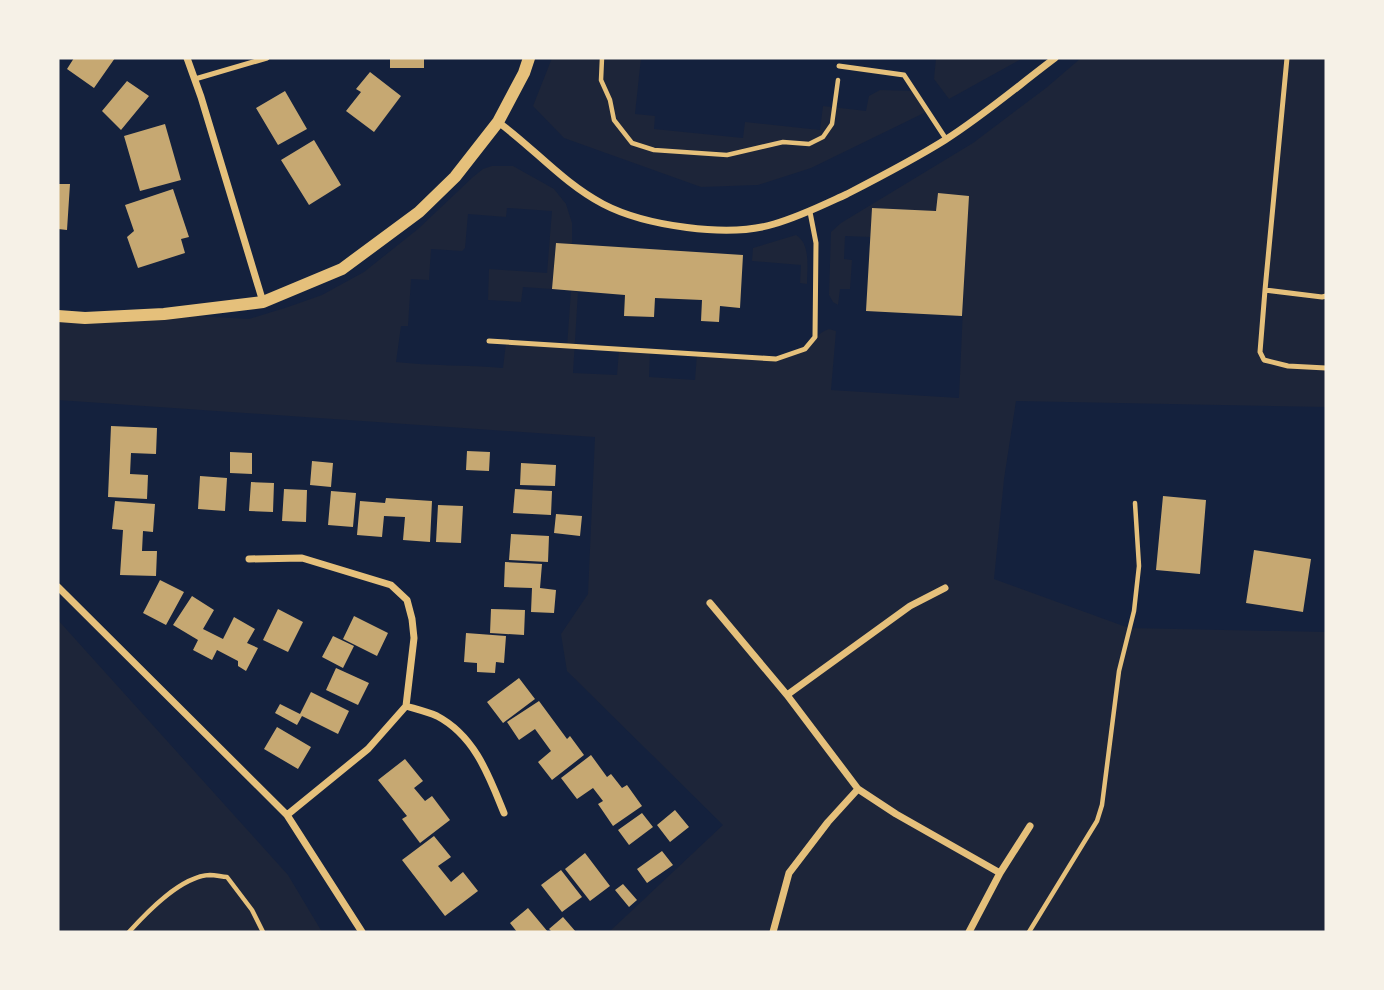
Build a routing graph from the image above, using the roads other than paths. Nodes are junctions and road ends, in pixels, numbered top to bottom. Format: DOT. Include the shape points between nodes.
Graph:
graph roads {
  1 [pos="187,58"];
  2 [pos="267,58"];
  3 [pos="529,58"];
  4 [pos="1055,58"];
  5 [pos="1287,58"];
  6 [pos="839,66"];
  7 [pos="195,79"];
  8 [pos="498,122"];
  9 [pos="946,139"];
  10 [pos="810,212"];
  11 [pos="1265,290"];
  12 [pos="1326,296"];
  13 [pos="263,302"];
  14 [pos="58,316"];
  15 [pos="489,341"];
  16 [pos="1326,368"];
  17 [pos="249,559"];
  18 [pos="58,587"];
  19 [pos="945,588"];
  20 [pos="710,603"];
  21 [pos="788,695"];
  22 [pos="406,706"];
  23 [pos="858,789"];
  24 [pos="504,813"];
  25 [pos="287,815"];
  26 [pos="1030,825"];
  27 [pos="1000,873"];
  28 [pos="362,932"];
  29 [pos="773,932"];
  30 [pos="970,932"];
  1 -- 7 [label="street"];
  2 -- 7 [label="lane"];
  3 -- 8 [label="street"];
  4 -- 9 [label="street"];
  5 -- 11 [label="lane"];
  6 -- 9 [label="lane" via="904,75"];
  7 -- 13 [label="street"];
  8 -- 10 [label="street" via="569,182 603,204 637,218 724,230 771,225"];
  8 -- 13 [label="street" via="455,177 381,242 342,269"];
  9 -- 10 [label="street"];
  10 -- 15 [label="lane" via="816,243 815,337 805,349 776,359"];
  11 -- 12 [label="lane"];
  11 -- 16 [label="lane" via="1260,352 1264,360"];
  13 -- 14 [label="street" via="164,314"];
  17 -- 22 [label="street" via="302,558 391,585 407,600 414,638"];
  18 -- 25 [label="street"];
  19 -- 21 [label="street" via="910,606"];
  20 -- 21 [label="street"];
  21 -- 23 [label="street"];
  22 -- 24 [label="street" via="437,717 461,735 484,763"];
  22 -- 25 [label="street" via="368,749"];
  23 -- 27 [label="street"];
  23 -- 29 [label="street" via="789,873"];
  25 -- 28 [label="street"];
  26 -- 27 [label="street"];
  27 -- 30 [label="street"];
}
